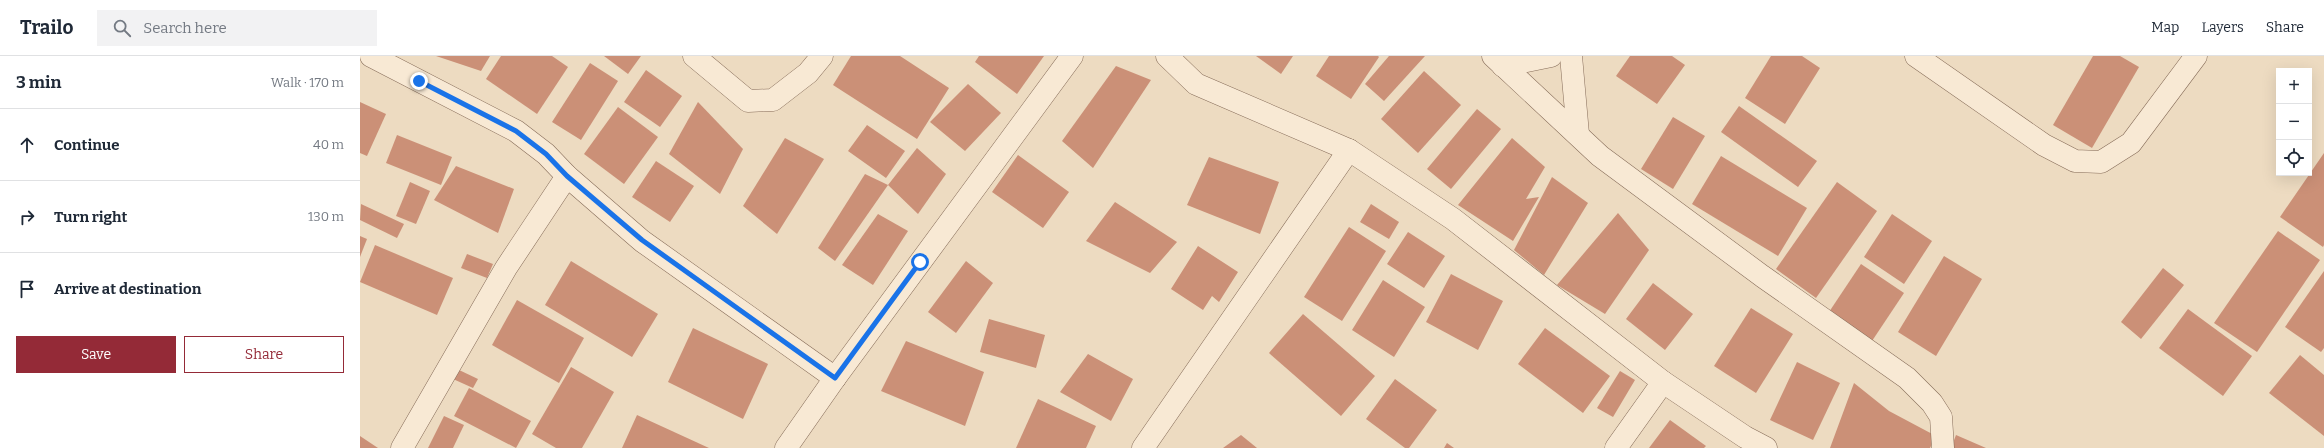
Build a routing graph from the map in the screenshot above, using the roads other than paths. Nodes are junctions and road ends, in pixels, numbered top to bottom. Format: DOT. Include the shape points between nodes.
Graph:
graph roads {
  1 [pos="371,56"];
  2 [pos="694,56"];
  3 [pos="822,56"];
  4 [pos="1072,56"];
  5 [pos="1167,56"];
  6 [pos="1551,56"];
  7 [pos="1571,56"];
  8 [pos="1916,56"];
  9 [pos="2196,56"];
  10 [pos="1498,61"];
  11 [pos="1578,134"];
  12 [pos="1348,150"];
  13 [pos="567,176"];
  14 [pos="835,378"];
  15 [pos="1663,382"];
  16 [pos="402,448"];
  17 [pos="786,448"];
  18 [pos="1143,448"];
  19 [pos="1616,448"];
  20 [pos="1766,448"];
  21 [pos="1943,448"];
  1 -- 13 [label="street" via="516,131 546,154"];
  2 -- 3 [label="street" via="748,101 773,100 808,73"];
  4 -- 14 [label="street"];
  5 -- 12 [label="street" via="1196,84"];
  6 -- 10 [label="street"];
  7 -- 11 [label="street"];
  8 -- 9 [label="street" via="2044,145 2075,161 2101,162 2131,143"];
  10 -- 11 [label="street"];
  11 -- 21 [label="street" via="1600,156 1906,378 1932,403 1941,417"];
  12 -- 15 [label="street" via="1454,219"];
  12 -- 18 [label="street"];
  13 -- 14 [label="street" via="642,240"];
  13 -- 16 [label="street" via="506,268"];
  14 -- 17 [label="street"];
  15 -- 19 [label="street"];
  15 -- 20 [label="street" via="1745,437"];
}
